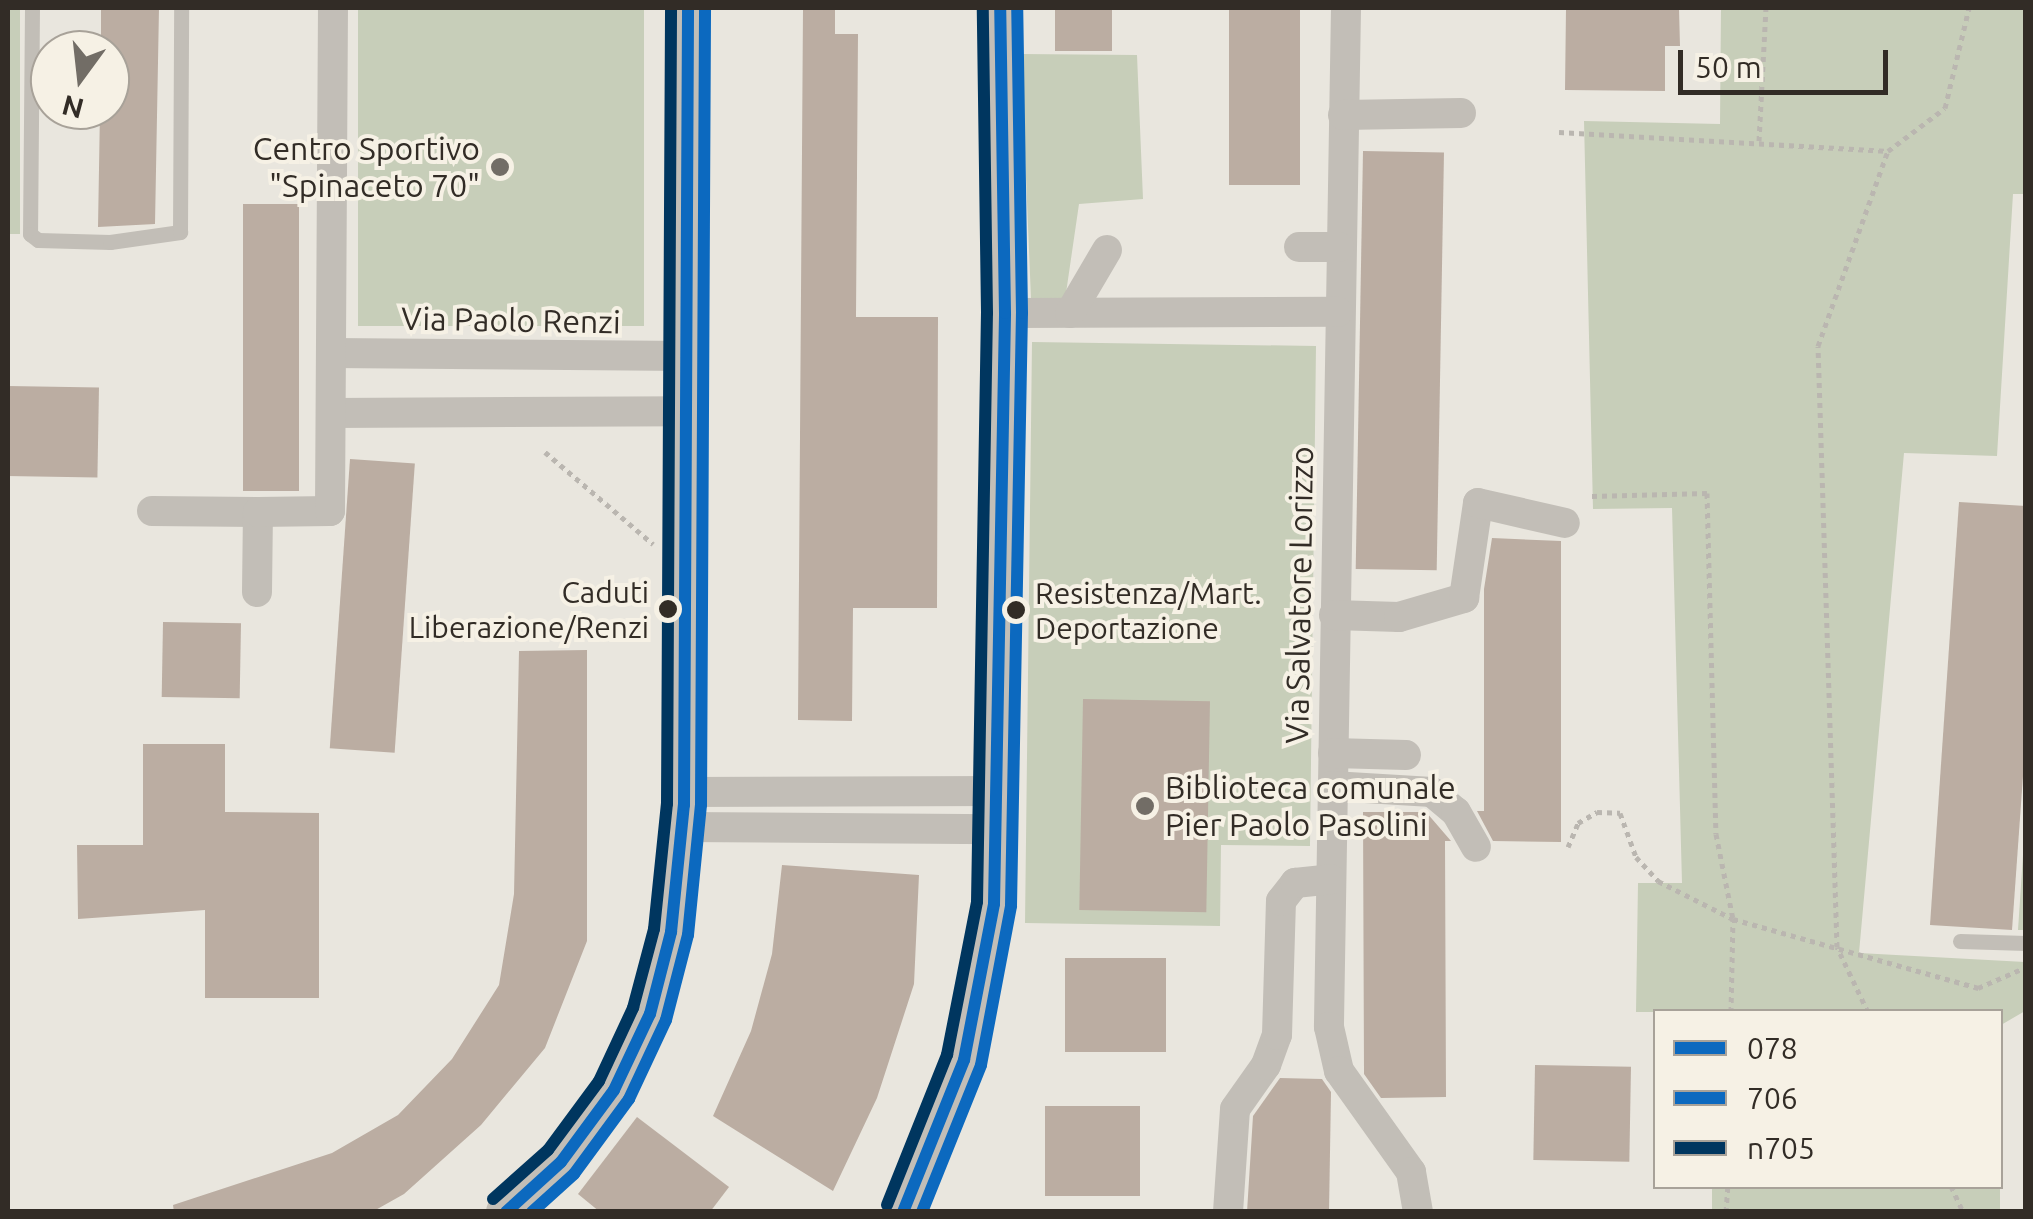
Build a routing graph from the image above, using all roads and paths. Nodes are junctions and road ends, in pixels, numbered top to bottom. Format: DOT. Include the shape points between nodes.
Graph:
graph roads {
  1 [pos="32,8"];
  2 [pos="181,8"];
  3 [pos="334,8"];
  4 [pos="688,8"];
  5 [pos="1000,8"];
  6 [pos="1346,8"];
  7 [pos="1766,8"];
  8 [pos="1969,8"];
  9 [pos="1461,113"];
  10 [pos="1343,115"];
  11 [pos="1560,132"];
  12 [pos="1758,141"];
  13 [pos="1888,151"];
  14 [pos="1299,246"];
  15 [pos="1340,247"];
  16 [pos="1107,250"];
  17 [pos="1070,312"];
  18 [pos="1338,312"];
  19 [pos="1004,313"];
  20 [pos="333,353"];
  21 [pos="688,356"];
  22 [pos="687,411"];
  23 [pos="333,413"];
  24 [pos="545,452"];
  25 [pos="1592,496"];
  26 [pos="152,511"];
  27 [pos="258,512"];
  28 [pos="1565,523"];
  29 [pos="686,572"];
  30 [pos="257,592"];
  31 [pos="1334,615"];
  32 [pos="1332,753"];
  33 [pos="1406,755"];
  34 [pos="1332,786"];
  35 [pos="998,790"];
  36 [pos="683,810"];
  37 [pos="998,828"];
  38 [pos="1476,847"];
  39 [pos="1568,847"];
  40 [pos="1331,879"];
  41 [pos="1732,920"];
  42 [pos="1960,941"];
  43 [pos="2026,943"];
  44 [pos="1837,947"];
  45 [pos="2026,967"];
  46 [pos="1731,1009"];
  47 [pos="1867,1009"];
  48 [pos="1952,1189"];
  49 [pos="504,1212"];
  50 [pos="904,1212"];
  51 [pos="1228,1212"];
  52 [pos="1418,1212"];
  53 [pos="1963,1212"];
  1 -- 2 [label="lane" via="30,234 38,240 110,242 180,232"];
  3 -- 20 [label="street"];
  4 -- 21 [label="street"];
  5 -- 19 [label="street"];
  6 -- 10 [label="street, Via Salvatore Lorizzo"];
  7 -- 12 [label="path"];
  8 -- 13 [label="path" via="1945,108"];
  9 -- 10 [label="street"];
  10 -- 15 [label="street, Via Salvatore Lorizzo"];
  11 -- 12 [label="path"];
  12 -- 13 [label="path"];
  13 -- 44 [label="path" via="1818,346"];
  14 -- 15 [label="street"];
  15 -- 18 [label="street, Via Salvatore Lorizzo"];
  16 -- 17 [label="street"];
  17 -- 18 [label="street"];
  17 -- 19 [label="street"];
  18 -- 31 [label="street, Via Salvatore Lorizzo"];
  19 -- 35 [label="street"];
  20 -- 21 [label="street, Via Paolo Renzi"];
  20 -- 23 [label="street"];
  21 -- 22 [label="street"];
  22 -- 23 [label="street"];
  22 -- 29 [label="street"];
  23 -- 27 [label="street" via="330,511"];
  24 -- 29 [label="path"];
  25 -- 41 [label="path" via="1707,493 1716,834"];
  26 -- 27 [label="street"];
  27 -- 30 [label="street"];
  28 -- 31 [label="street" via="1478,502 1464,598 1399,616"];
  29 -- 36 [label="street"];
  31 -- 32 [label="street, Via Salvatore Lorizzo"];
  32 -- 33 [label="street"];
  32 -- 34 [label="street, Via Salvatore Lorizzo"];
  34 -- 38 [label="street" via="1432,792 1456,812"];
  34 -- 40 [label="street, Via Salvatore Lorizzo"];
  35 -- 36 [label="street"];
  35 -- 37 [label="street"];
  36 -- 37 [label="street"];
  36 -- 49 [label="street" via="665,963 640,1040 579,1142"];
  37 -- 50 [label="street" via="992,928 971,1036"];
  39 -- 41 [label="path" via="1578,824 1596,812 1620,813 1636,857 1658,881"];
  40 -- 51 [label="street" via="1295,882 1281,901 1276,1035 1266,1065 1235,1109"];
  40 -- 52 [label="street, Via Salvatore Lorizzo" via="1331,1049 1346,1082 1407,1164"];
  41 -- 44 [label="path"];
  41 -- 46 [label="path"];
  42 -- 43 [label="lane"];
  44 -- 45 [label="path" via="1978,988"];
  44 -- 47 [label="path"];
  48 -- 53 [label="path"];
}
